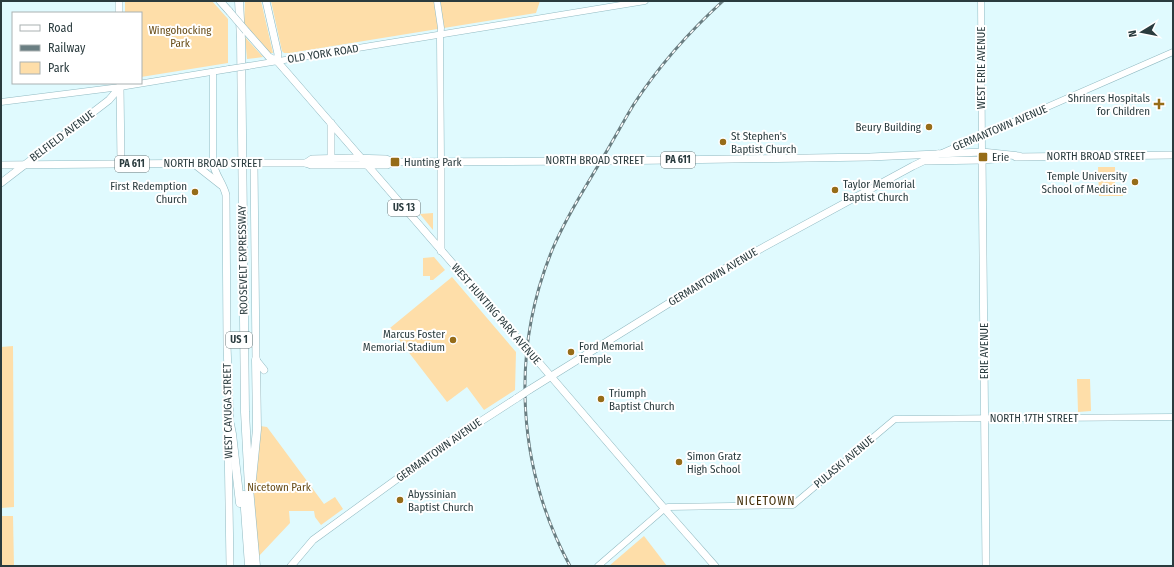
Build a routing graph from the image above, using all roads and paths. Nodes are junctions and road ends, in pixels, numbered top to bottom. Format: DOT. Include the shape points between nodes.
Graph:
graph roads {
  1 [pos="119,1"];
  2 [pos="220,1"];
  3 [pos="233,1"];
  4 [pos="240,1"];
  5 [pos="266,1"];
  6 [pos="437,1"];
  7 [pos="645,1"];
  8 [pos="981,1"];
  9 [pos="119,12"];
  10 [pos="440,34"];
  11 [pos="1173,52"];
  12 [pos="277,61"];
  13 [pos="213,72"];
  14 [pos="142,82"];
  15 [pos="120,85"];
  16 [pos="1,102"];
  17 [pos="331,123"];
  18 [pos="982,136"];
  19 [pos="982,152"];
  20 [pos="938,154"];
  21 [pos="1173,155"];
  22 [pos="1019,156"];
  23 [pos="892,157"];
  24 [pos="361,158"];
  25 [pos="331,159"];
  26 [pos="982,160"];
  27 [pos="441,161"];
  28 [pos="923,161"];
  29 [pos="394,162"];
  30 [pos="193,163"];
  31 [pos="213,163"];
  32 [pos="252,163"];
  33 [pos="306,163"];
  34 [pos="25,164"];
  35 [pos="121,164"];
  36 [pos="1,165"];
  37 [pos="367,165"];
  38 [pos="15,168"];
  39 [pos="1,183"];
  40 [pos="225,191"];
  41 [pos="441,251"];
  42 [pos="256,360"];
  43 [pos="264,370"];
  44 [pos="551,377"];
  45 [pos="1173,417"];
  46 [pos="984,418"];
  47 [pos="895,419"];
  48 [pos="230,424"];
  49 [pos="245,504"];
  50 [pos="664,509"];
  51 [pos="249,562"];
  52 [pos="230,566"];
  53 [pos="256,566"];
  54 [pos="291,566"];
  55 [pos="598,566"];
  56 [pos="715,566"];
  57 [pos="986,566"];
  1 -- 9 [label="main road"];
  2 -- 12 [label="main road, US 13, bridge" via="269,57"];
  3 -- 49 [label="highway, ROOSEVELT EXPRESSWAY / US 1" via="236,40 240,412"];
  4 -- 49 [label="highway, ROOSEVELT EXPRESSWAY / US 1"];
  5 -- 12 [label="main road" via="278,54"];
  6 -- 10 [label="street"];
  7 -- 10 [label="street, OLD YORK ROAD"];
  8 -- 18 [label="street, WEST ERIE AVENUE"];
  10 -- 12 [label="street, OLD YORK ROAD"];
  10 -- 27 [label="street"];
  11 -- 18 [label="street, GERMANTOWN AVENUE"];
  12 -- 13 [label="street, OLD YORK ROAD, bridge"];
  12 -- 17 [label="main road, US 13"];
  13 -- 14 [label="street, OLD YORK ROAD"];
  13 -- 31 [label="street"];
  15 -- 16 [label="street, OLD YORK ROAD"];
  15 -- 34 [label="main road, BELFIELD AVENUE" via="109,100"];
  15 -- 35 [label="main road"];
  17 -- 24 [label="main road, US 13"];
  17 -- 25 [label="main road"];
  18 -- 19 [label="street, ERIE AVENUE"];
  18 -- 20 [label="street, GERMANTOWN AVENUE"];
  19 -- 20 [label="main road, NORTH BROAD STREET / PA 611"];
  19 -- 22 [label="main road, NORTH BROAD STREET / PA 611"];
  19 -- 26 [label="main road, ERIE AVENUE"];
  20 -- 23 [label="main road, NORTH BROAD STREET / PA 611"];
  20 -- 28 [label="main road, GERMANTOWN AVENUE"];
  21 -- 22 [label="main road, NORTH BROAD STREET / PA 611"];
  22 -- 26 [label="main road, NORTH BROAD STREET / PA 611"];
  23 -- 27 [label="main road, NORTH BROAD STREET / PA 611, bridge"];
  23 -- 28 [label="main road, NORTH BROAD STREET / PA 611"];
  24 -- 25 [label="main road, NORTH BROAD STREET / PA 611"];
  24 -- 29 [label="main road, NORTH BROAD STREET / PA 611" via="386,159"];
  24 -- 37 [label="main road, US 13"];
  25 -- 33 [label="main road, NORTH BROAD STREET / PA 611" via="312,159"];
  26 -- 28 [label="main road, NORTH BROAD STREET / PA 611"];
  26 -- 46 [label="main road, ERIE AVENUE"];
  27 -- 29 [label="main road, NORTH BROAD STREET / PA 611"];
  27 -- 41 [label="main road"];
  28 -- 44 [label="main road, GERMANTOWN AVENUE" via="729,266"];
  29 -- 37 [label="main road, NORTH BROAD STREET / PA 611" via="387,165"];
  30 -- 31 [label="main road, NORTH BROAD STREET / PA 611"];
  30 -- 35 [label="main road, NORTH BROAD STREET / PA 611"];
  30 -- 40 [label="main road"];
  31 -- 32 [label="main road, NORTH BROAD STREET / PA 611, bridge"];
  31 -- 40 [label="main road, WEST CAYUGA STREET"];
  32 -- 33 [label="main road, NORTH BROAD STREET / PA 611"];
  32 -- 42 [label="main road"];
  33 -- 37 [label="main road, NORTH BROAD STREET / PA 611"];
  34 -- 35 [label="main road, NORTH BROAD STREET / PA 611"];
  34 -- 38 [label="main road, BELFIELD AVENUE"];
  36 -- 38 [label="main road"];
  37 -- 41 [label="main road, US 13"];
  38 -- 39 [label="main road, BELFIELD AVENUE"];
  40 -- 48 [label="main road, WEST CAYUGA STREET"];
  41 -- 44 [label="main road, WEST HUNTING PARK AVENUE / US 13, bridge"];
  42 -- 43 [label="main road"];
  42 -- 49 [label="highway" via="257,429"];
  44 -- 50 [label="main road, WEST HUNTING PARK AVENUE / US 13"];
  44 -- 54 [label="main road, GERMANTOWN AVENUE, bridge" via="441,447 326,530 313,540"];
  45 -- 46 [label="street, NORTH 17TH STREET"];
  46 -- 47 [label="street, NORTH 17TH STREET"];
  46 -- 57 [label="main road, ERIE AVENUE"];
  47 -- 50 [label="street, PULASKI AVENUE" via="794,505 673,506"];
  48 -- 49 [label="highway"];
  48 -- 52 [label="main road, WEST CAYUGA STREET"];
  49 -- 51 [label="highway"];
  49 -- 53 [label="highway, ROOSEVELT EXPRESSWAY / US 1"];
  50 -- 55 [label="street"];
  50 -- 56 [label="main road, WEST HUNTING PARK AVENUE / US 13"];
}
